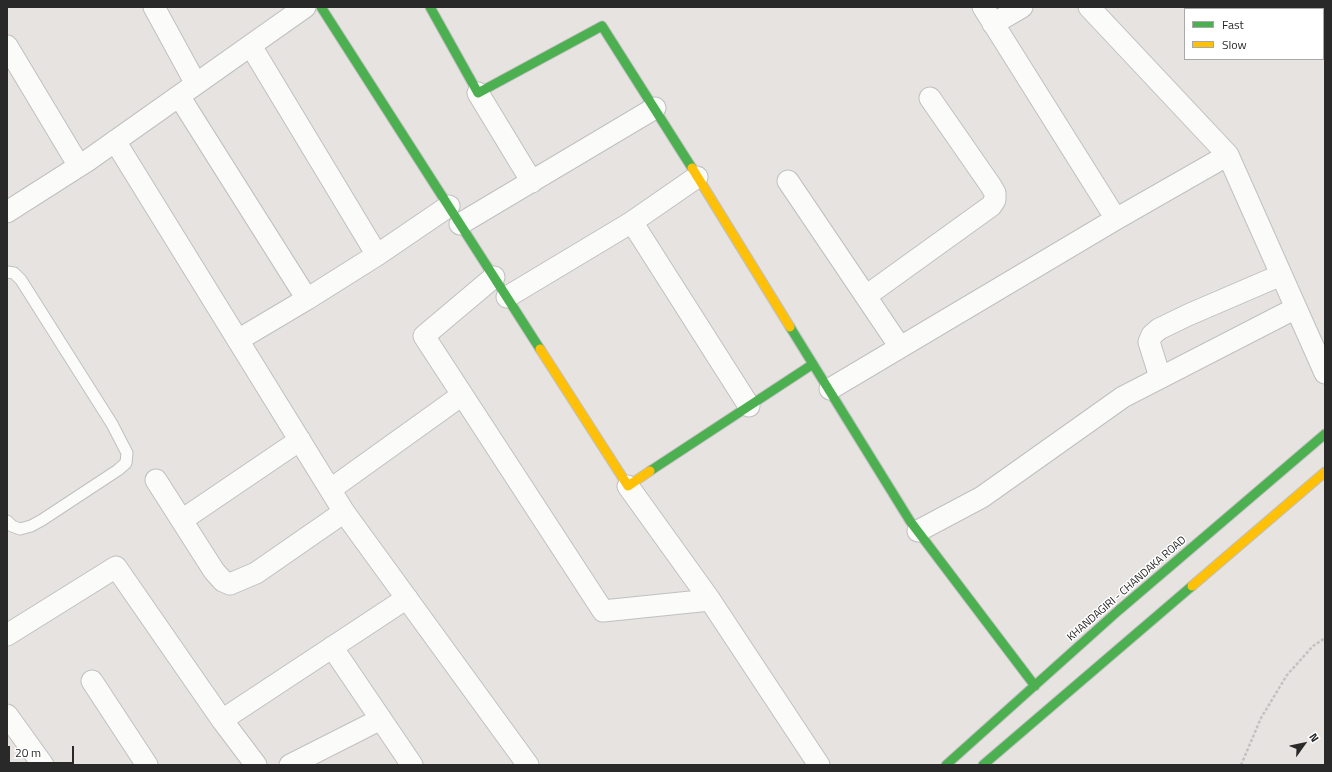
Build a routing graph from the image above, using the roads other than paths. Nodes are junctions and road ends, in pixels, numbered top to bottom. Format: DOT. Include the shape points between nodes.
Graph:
graph roads {
  1 [pos="154,7"];
  2 [pos="305,7"];
  3 [pos="321,7"];
  4 [pos="430,7"];
  5 [pos="1022,7"];
  6 [pos="1088,7"];
  7 [pos="988,15"];
  8 [pos="7,46"];
  9 [pos="251,46"];
  10 [pos="196,84"];
  11 [pos="478,93"];
  12 [pos="180,96"];
  13 [pos="930,98"];
  14 [pos="655,108"];
  15 [pos="115,141"];
  16 [pos="1228,155"];
  17 [pos="79,166"];
  18 [pos="697,176"];
  19 [pos="788,181"];
  20 [pos="532,182"];
  21 [pos="448,206"];
  22 [pos="7,212"];
  23 [pos="1116,219"];
  24 [pos="632,222"];
  25 [pos="460,224"];
  26 [pos="377,254"];
  27 [pos="7,272"];
  28 [pos="1281,274"];
  29 [pos="494,277"];
  30 [pos="866,296"];
  31 [pos="507,297"];
  32 [pos="307,299"];
  33 [pos="1296,308"];
  34 [pos="238,340"];
  35 [pos="900,347"];
  36 [pos="813,364"];
  37 [pos="1325,373"];
  38 [pos="1160,377"];
  39 [pos="830,389"];
  40 [pos="462,395"];
  41 [pos="749,406"];
  42 [pos="1325,434"];
  43 [pos="300,440"];
  44 [pos="1325,472"];
  45 [pos="156,480"];
  46 [pos="628,486"];
  47 [pos="330,490"];
  48 [pos="344,512"];
  49 [pos="182,520"];
  50 [pos="7,521"];
  51 [pos="918,531"];
  52 [pos="406,598"];
  53 [pos="710,600"];
  54 [pos="7,635"];
  55 [pos="332,647"];
  56 [pos="92,681"];
  57 [pos="1035,686"];
  58 [pos="7,715"];
  59 [pos="381,719"];
  60 [pos="222,720"];
  61 [pos="43,765"];
  62 [pos="147,765"];
  63 [pos="256,765"];
  64 [pos="290,765"];
  65 [pos="412,765"];
  66 [pos="528,765"];
  67 [pos="819,765"];
  68 [pos="946,765"];
  69 [pos="983,765"];
  1 -- 10 [label="street"];
  2 -- 9 [label="street"];
  3 -- 21 [label="street"];
  4 -- 11 [label="street"];
  5 -- 7 [label="street"];
  6 -- 16 [label="street"];
  7 -- 23 [label="street"];
  8 -- 17 [label="street"];
  9 -- 10 [label="street"];
  9 -- 26 [label="street"];
  10 -- 12 [label="street"];
  11 -- 14 [label="street" via="602,26"];
  11 -- 20 [label="street"];
  12 -- 15 [label="street"];
  12 -- 32 [label="street"];
  13 -- 30 [label="street" via="991,186 995,200 991,206"];
  14 -- 18 [label="street"];
  14 -- 20 [label="street"];
  15 -- 17 [label="street"];
  15 -- 34 [label="street"];
  16 -- 23 [label="street"];
  16 -- 28 [label="street"];
  17 -- 22 [label="street"];
  18 -- 24 [label="street"];
  18 -- 36 [label="street"];
  19 -- 30 [label="street"];
  20 -- 25 [label="street"];
  21 -- 25 [label="street"];
  21 -- 26 [label="street"];
  23 -- 35 [label="street"];
  24 -- 31 [label="street"];
  24 -- 41 [label="street"];
  25 -- 29 [label="street"];
  26 -- 32 [label="street"];
  27 -- 50 [label="lane" via="14,273 21,280 112,424 127,453 126,463 118,470 42,520 20,529"];
  28 -- 33 [label="street"];
  28 -- 38 [label="street" via="1159,329 1149,342"];
  29 -- 31 [label="street"];
  29 -- 40 [label="street" via="424,336"];
  30 -- 35 [label="street"];
  31 -- 46 [label="street"];
  32 -- 34 [label="street"];
  33 -- 37 [label="street"];
  33 -- 38 [label="street"];
  34 -- 43 [label="street"];
  35 -- 39 [label="street"];
  36 -- 39 [label="street"];
  36 -- 41 [label="street"];
  38 -- 51 [label="street" via="1123,397 982,497"];
  39 -- 51 [label="street"];
  40 -- 47 [label="street"];
  40 -- 53 [label="street" via="603,611"];
  41 -- 46 [label="street"];
  42 -- 57 [label="street, KHANDAGIRI - CHANDAKA ROAD" via="1119,610"];
  43 -- 47 [label="street"];
  43 -- 49 [label="street"];
  44 -- 69 [label="street"];
  45 -- 49 [label="street"];
  46 -- 53 [label="street"];
  47 -- 48 [label="street"];
  48 -- 49 [label="street" via="256,573 230,584 223,581 214,571"];
  48 -- 52 [label="street"];
  51 -- 57 [label="street"];
  52 -- 55 [label="street"];
  52 -- 66 [label="street"];
  53 -- 67 [label="street"];
  54 -- 60 [label="street" via="116,567"];
  55 -- 59 [label="street"];
  55 -- 60 [label="street"];
  56 -- 62 [label="street"];
  57 -- 68 [label="street, KHANDAGIRI - CHANDAKA ROAD"];
  58 -- 61 [label="street"];
  59 -- 64 [label="street"];
  59 -- 65 [label="street"];
  60 -- 63 [label="street"];
}
